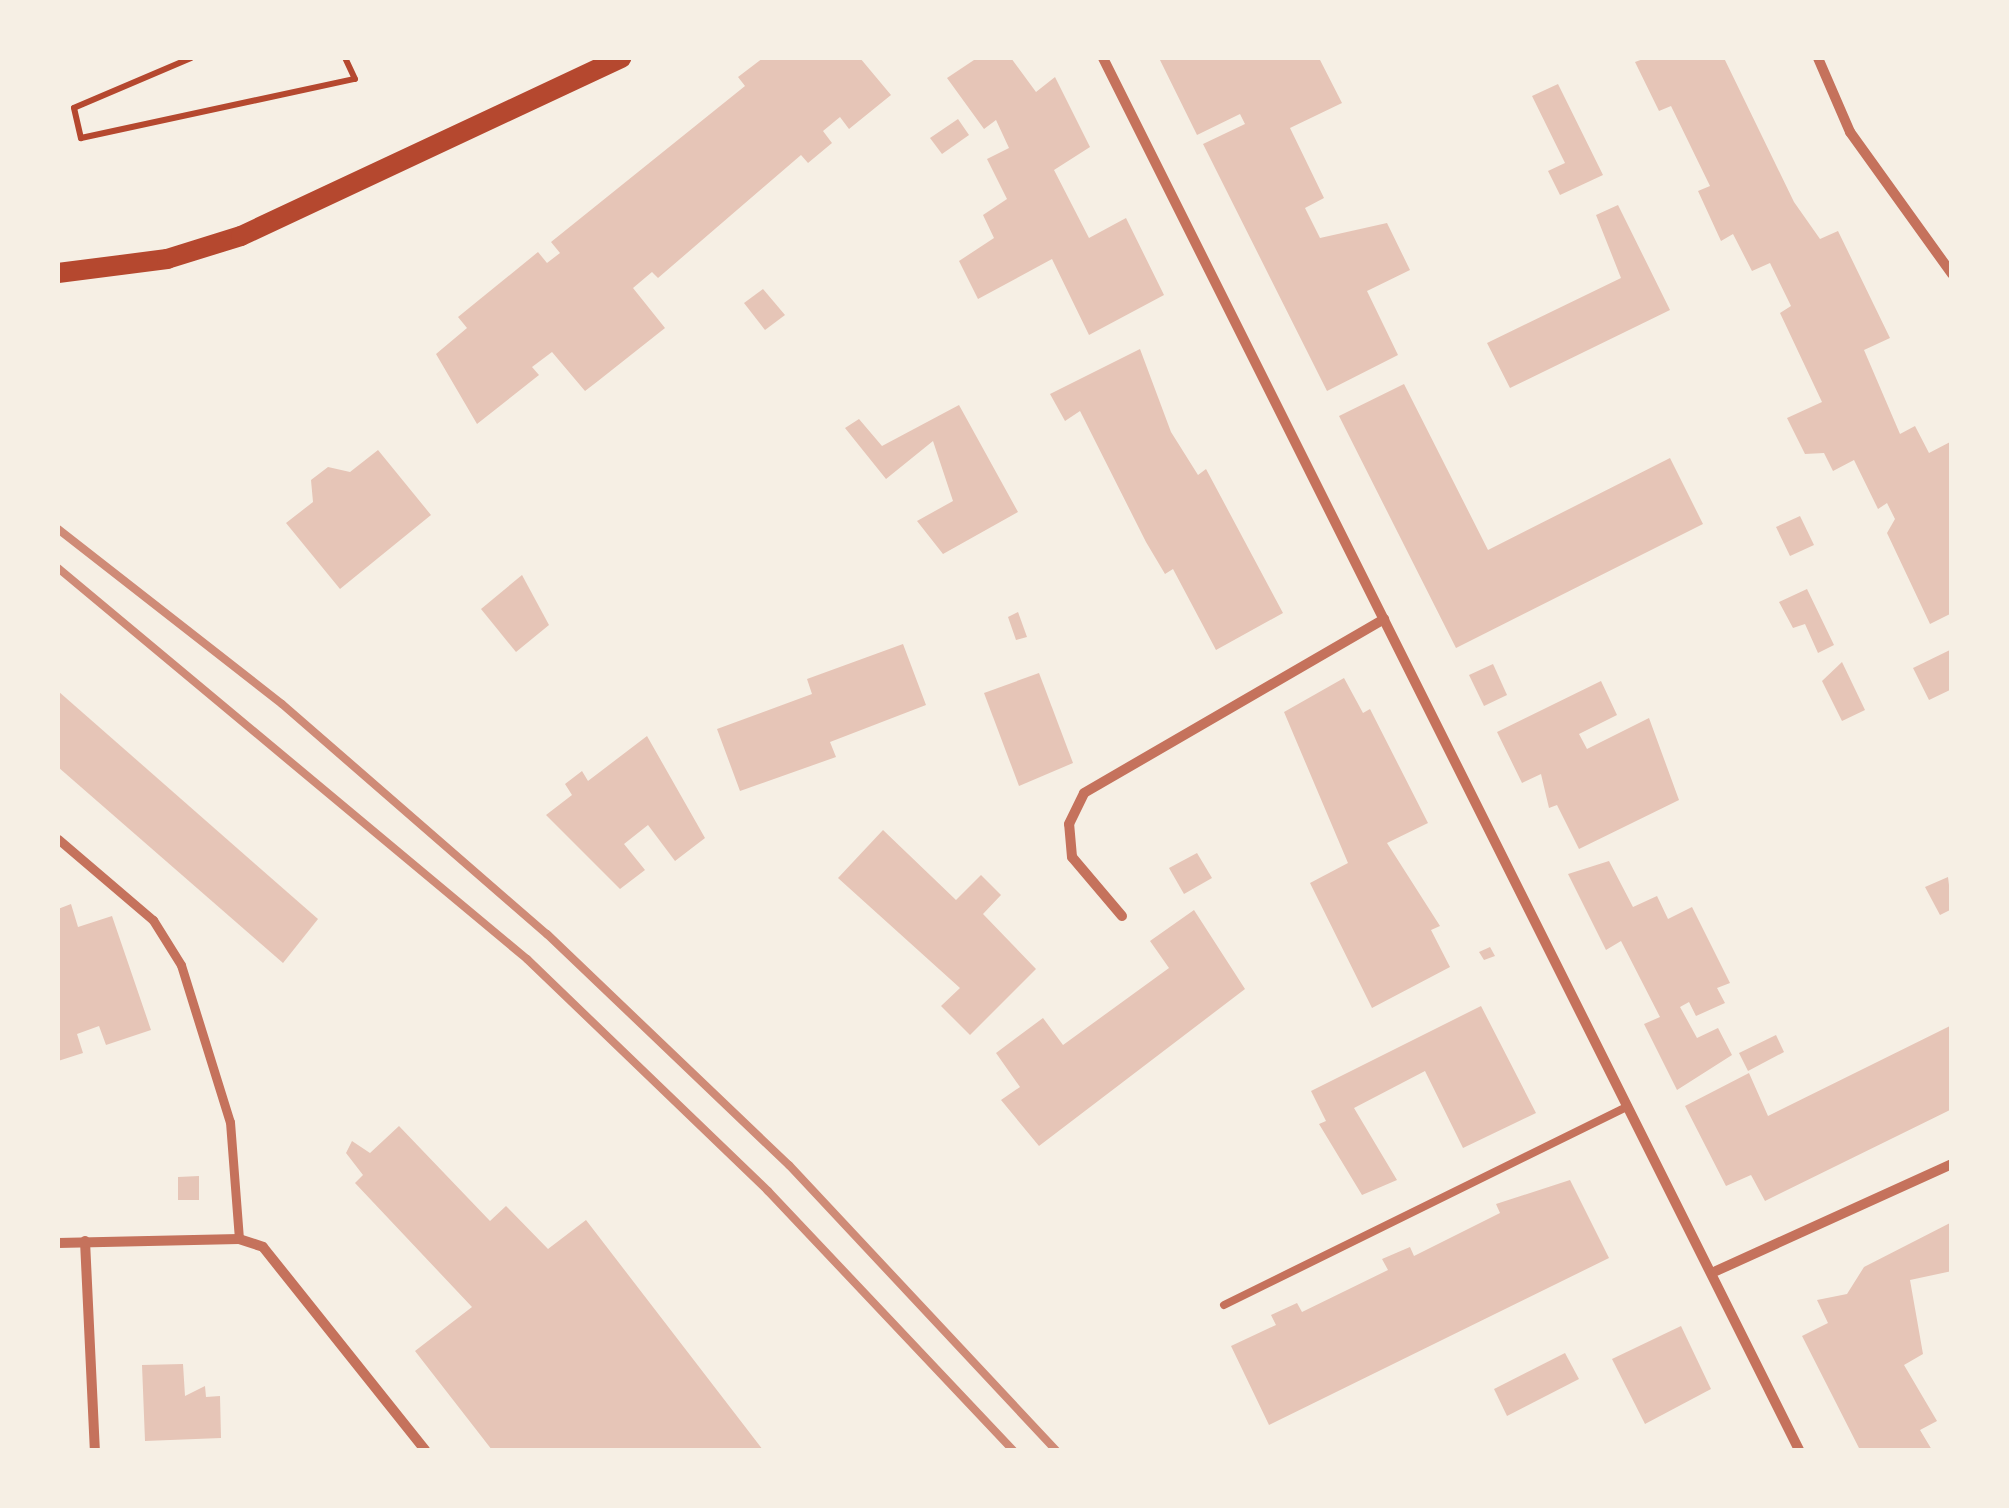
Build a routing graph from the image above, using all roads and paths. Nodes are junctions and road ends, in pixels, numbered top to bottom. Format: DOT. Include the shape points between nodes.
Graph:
graph roads {
  1 [pos="191,58"];
  2 [pos="345,58"];
  3 [pos="621,58"];
  4 [pos="1103,58"];
  5 [pos="1818,58"];
  6 [pos="58,273"];
  7 [pos="1952,274"];
  8 [pos="1384,618"];
  9 [pos="58,839"];
  10 [pos="1122,916"];
  11 [pos="1631,1104"];
  12 [pos="1952,1164"];
  13 [pos="239,1239"];
  14 [pos="58,1242"];
  15 [pos="85,1242"];
  16 [pos="1716,1271"];
  17 [pos="1224,1305"];
  18 [pos="95,1450"];
  19 [pos="424,1450"];
  20 [pos="1799,1450"];
  1 -- 2 [label="path" via="74,108 82,138 355,78"];
  3 -- 6 [label="main road" via="240,236 167,259"];
  4 -- 8 [label="street"];
  5 -- 7 [label="street" via="1850,132"];
  8 -- 10 [label="street" via="1084,793 1069,824 1072,856"];
  8 -- 11 [label="street"];
  9 -- 13 [label="street" via="153,920 182,965 230,1122"];
  11 -- 16 [label="street"];
  11 -- 17 [label="lane"];
  12 -- 16 [label="street"];
  13 -- 15 [label="street"];
  13 -- 19 [label="street" via="282,1264"];
  14 -- 15 [label="street"];
  15 -- 18 [label="street"];
  16 -- 20 [label="street"];
}
